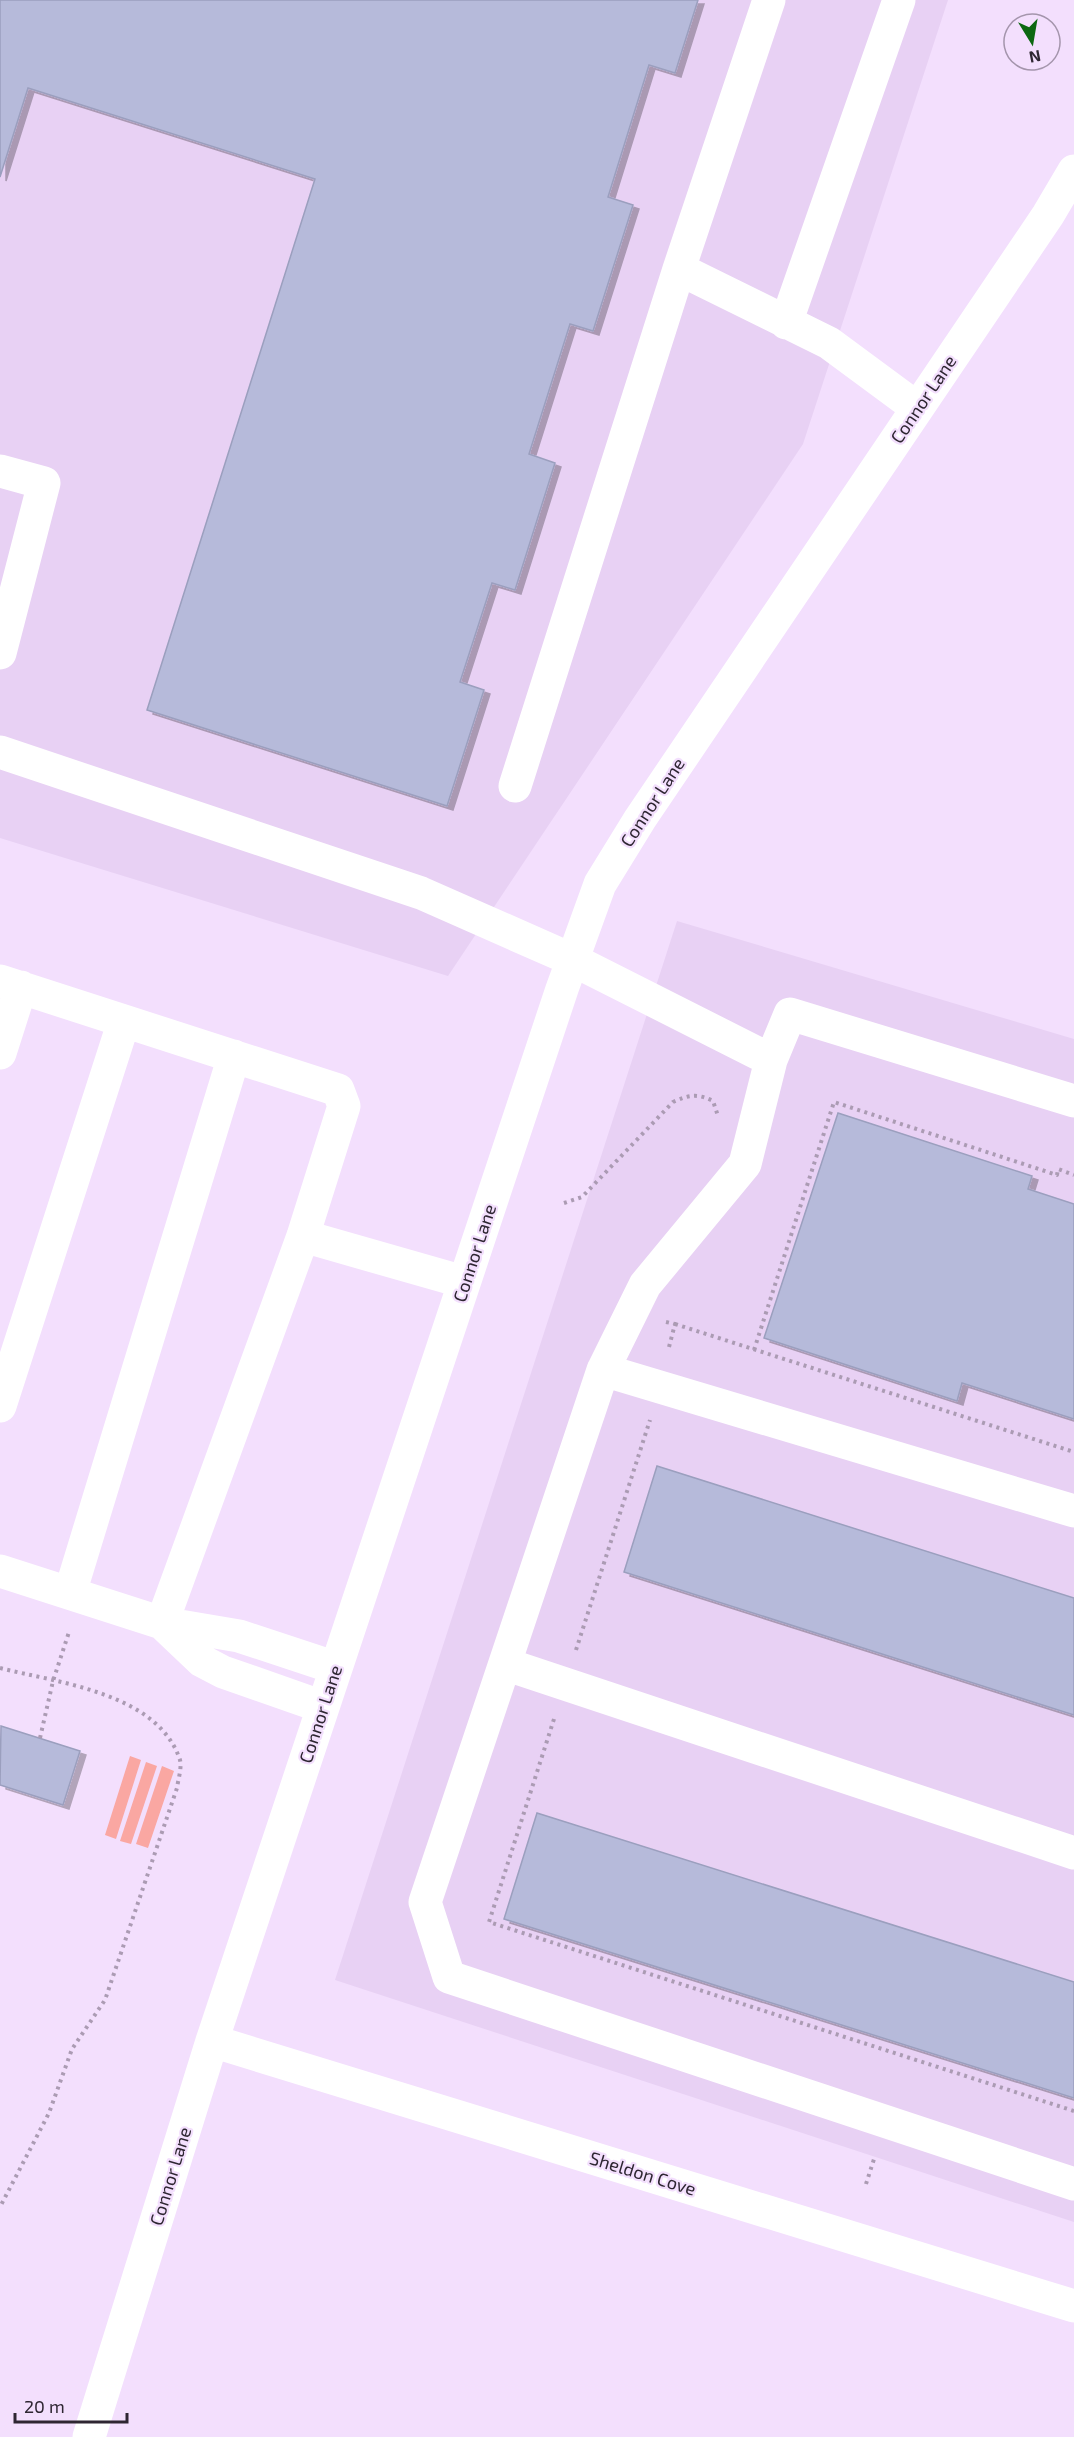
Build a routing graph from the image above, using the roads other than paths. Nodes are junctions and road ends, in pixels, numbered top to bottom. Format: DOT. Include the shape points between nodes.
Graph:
graph roads {
  1 [pos="769,0"];
  2 [pos="899,0"];
  3 [pos="1074,171"];
  4 [pos="680,269"];
  5 [pos="786,323"];
  6 [pos="917,408"];
  7 [pos="0,471"];
  8 [pos="0,653"];
  9 [pos="0,752"];
  10 [pos="515,786"];
  11 [pos="573,960"];
  12 [pos="11,984"];
  13 [pos="124,1021"];
  14 [pos="0,1053"];
  15 [pos="234,1056"];
  16 [pos="771,1060"];
  17 [pos="1074,1101"];
  18 [pos="303,1236"];
  19 [pos="464,1282"];
  20 [pos="603,1370"];
  21 [pos="0,1406"];
  22 [pos="1074,1511"];
  23 [pos="0,1571"];
  24 [pos="75,1595"];
  25 [pos="162,1623"];
  26 [pos="505,1664"];
  27 [pos="336,1668"];
  28 [pos="322,1707"];
  29 [pos="1074,1853"];
  30 [pos="212,2040"];
  31 [pos="1074,2184"];
  32 [pos="1074,2306"];
  33 [pos="89,2437"];
  1 -- 4 [label="street"];
  2 -- 5 [label="street"];
  3 -- 6 [label="street, Connor Lane"];
  4 -- 5 [label="street"];
  4 -- 10 [label="street"];
  5 -- 6 [label="street" via="829,344"];
  6 -- 11 [label="street, Connor Lane" via="640,819 600,884"];
  7 -- 8 [label="street" via="44,483"];
  9 -- 11 [label="street" via="421,893"];
  11 -- 16 [label="street"];
  11 -- 19 [label="street, Connor Lane"];
  12 -- 13 [label="street"];
  12 -- 14 [label="street"];
  13 -- 15 [label="street"];
  13 -- 21 [label="street"];
  15 -- 18 [label="street" via="338,1090 343,1099"];
  15 -- 24 [label="street"];
  16 -- 17 [label="street" via="790,1014"];
  16 -- 20 [label="street" via="745,1164 645,1285"];
  18 -- 19 [label="street"];
  18 -- 25 [label="street"];
  19 -- 27 [label="street, Connor Lane"];
  20 -- 22 [label="street"];
  20 -- 26 [label="street"];
  23 -- 24 [label="street"];
  24 -- 25 [label="street"];
  25 -- 27 [label="street" via="239,1636"];
  25 -- 28 [label="street" via="202,1661"];
  26 -- 29 [label="street"];
  26 -- 31 [label="street" via="424,1902 449,1977"];
  27 -- 28 [label="street, Connor Lane"];
  28 -- 30 [label="street, Connor Lane"];
  30 -- 32 [label="street, Sheldon Cove"];
  30 -- 33 [label="street, Connor Lane"];
}
